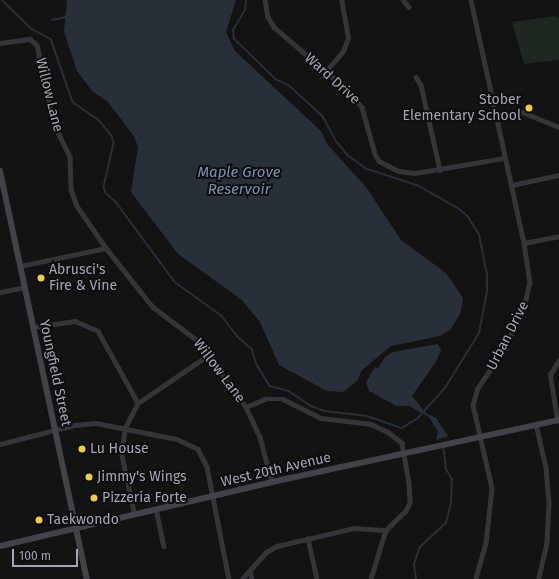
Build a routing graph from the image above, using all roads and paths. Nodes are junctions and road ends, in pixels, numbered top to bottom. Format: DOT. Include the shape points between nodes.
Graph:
graph roads {
  1 [pos="264,0"];
  2 [pos="341,0"];
  3 [pos="402,0"];
  4 [pos="471,0"];
  5 [pos="409,7"];
  6 [pos="0,43"];
  7 [pos="325,72"];
  8 [pos="416,77"];
  9 [pos="497,117"];
  10 [pos="559,127"];
  11 [pos="505,158"];
  12 [pos="440,170"];
  13 [pos="0,171"];
  14 [pos="559,174"];
  15 [pos="512,185"];
  16 [pos="559,236"];
  17 [pos="524,243"];
  18 [pos="106,248"];
  19 [pos="20,266"];
  20 [pos="25,287"];
  21 [pos="0,292"];
  22 [pos="34,327"];
  23 [pos="207,356"];
  24 [pos="559,360"];
  25 [pos="138,403"];
  26 [pos="246,407"];
  27 [pos="558,420"];
  28 [pos="536,424"];
  29 [pos="126,428"];
  30 [pos="56,431"];
  31 [pos="480,437"];
  32 [pos="0,443"];
  33 [pos="404,453"];
  34 [pos="272,482"];
  35 [pos="212,497"];
  36 [pos="156,509"];
  37 [pos="134,514"];
  38 [pos="76,529"];
  39 [pos="386,530"];
  40 [pos="308,538"];
  41 [pos="0,546"];
  42 [pos="164,546"];
  43 [pos="250,571"];
  44 [pos="87,579"];
  45 [pos="229,579"];
  46 [pos="242,579"];
  47 [pos="252,579"];
  48 [pos="317,579"];
  49 [pos="371,579"];
  50 [pos="476,579"];
  51 [pos="539,579"];
  1 -- 7 [label="street, Ward Drive" via="268,18 274,27"];
  2 -- 7 [label="street" via="348,38 343,52"];
  3 -- 5 [label="street"];
  4 -- 9 [label="street, Urban Drive"];
  6 -- 18 [label="street, Willow Lane" via="30,39 37,45 54,124 70,157 74,199"];
  7 -- 12 [label="street, Ward Drive" via="344,87 362,107 379,161 410,173"];
  8 -- 12 [label="street" via="422,85"];
  9 -- 10 [label="street" via="522,112"];
  9 -- 11 [label="street, Urban Drive"];
  11 -- 12 [label="street"];
  11 -- 15 [label="street, Urban Drive"];
  13 -- 19 [label="street, Youngfield Street"];
  14 -- 15 [label="street"];
  15 -- 17 [label="street, Urban Drive"];
  16 -- 17 [label="street"];
  17 -- 31 [label="street, Urban Drive" via="529,269 529,292 523,312 501,355 478,388 473,405"];
  18 -- 19 [label="street"];
  18 -- 23 [label="street, Willow Lane" via="153,307 193,337"];
  19 -- 20 [label="street, Youngfield Street"];
  20 -- 21 [label="street"];
  20 -- 22 [label="street, Youngfield Street"];
  22 -- 25 [label="street" via="75,321 98,331"];
  22 -- 30 [label="street, Youngfield Street"];
  23 -- 25 [label="street"];
  23 -- 26 [label="street, Willow Lane"];
  24 -- 27 [label="street" via="550,375"];
  25 -- 29 [label="street"];
  26 -- 33 [label="street, Willow Lane" via="265,399 283,399 314,416 361,422 388,432 402,443"];
  26 -- 34 [label="street" via="257,427"];
  27 -- 28 [label="street, West 20th Avenue"];
  28 -- 31 [label="street, West 20th Avenue"];
  28 -- 51 [label="street" via="546,468 549,504 547,543"];
  29 -- 30 [label="street" via="96,423 74,425"];
  29 -- 35 [label="street" via="177,439 198,449 207,467"];
  29 -- 37 [label="street" via="121,453"];
  30 -- 32 [label="street"];
  30 -- 38 [label="street, Youngfield Street"];
  31 -- 33 [label="street, West 20th Avenue"];
  31 -- 50 [label="street, Urban Drive" via="492,488 486,543"];
  33 -- 34 [label="street, West 20th Avenue"];
  33 -- 39 [label="street, Willow Lane" via="410,503 406,512"];
  34 -- 35 [label="street, West 20th Avenue"];
  35 -- 36 [label="street, West 20th Avenue"];
  35 -- 45 [label="street"];
  36 -- 37 [label="street, West 20th Avenue"];
  36 -- 42 [label="street"];
  37 -- 38 [label="street, West 20th Avenue"];
  38 -- 41 [label="street, West 20th Avenue"];
  38 -- 44 [label="street, Youngfield Street"];
  39 -- 40 [label="street" via="362,527"];
  39 -- 49 [label="street"];
  40 -- 43 [label="street" via="274,547"];
  40 -- 48 [label="street"];
  43 -- 46 [label="street"];
  43 -- 47 [label="street"];
}
